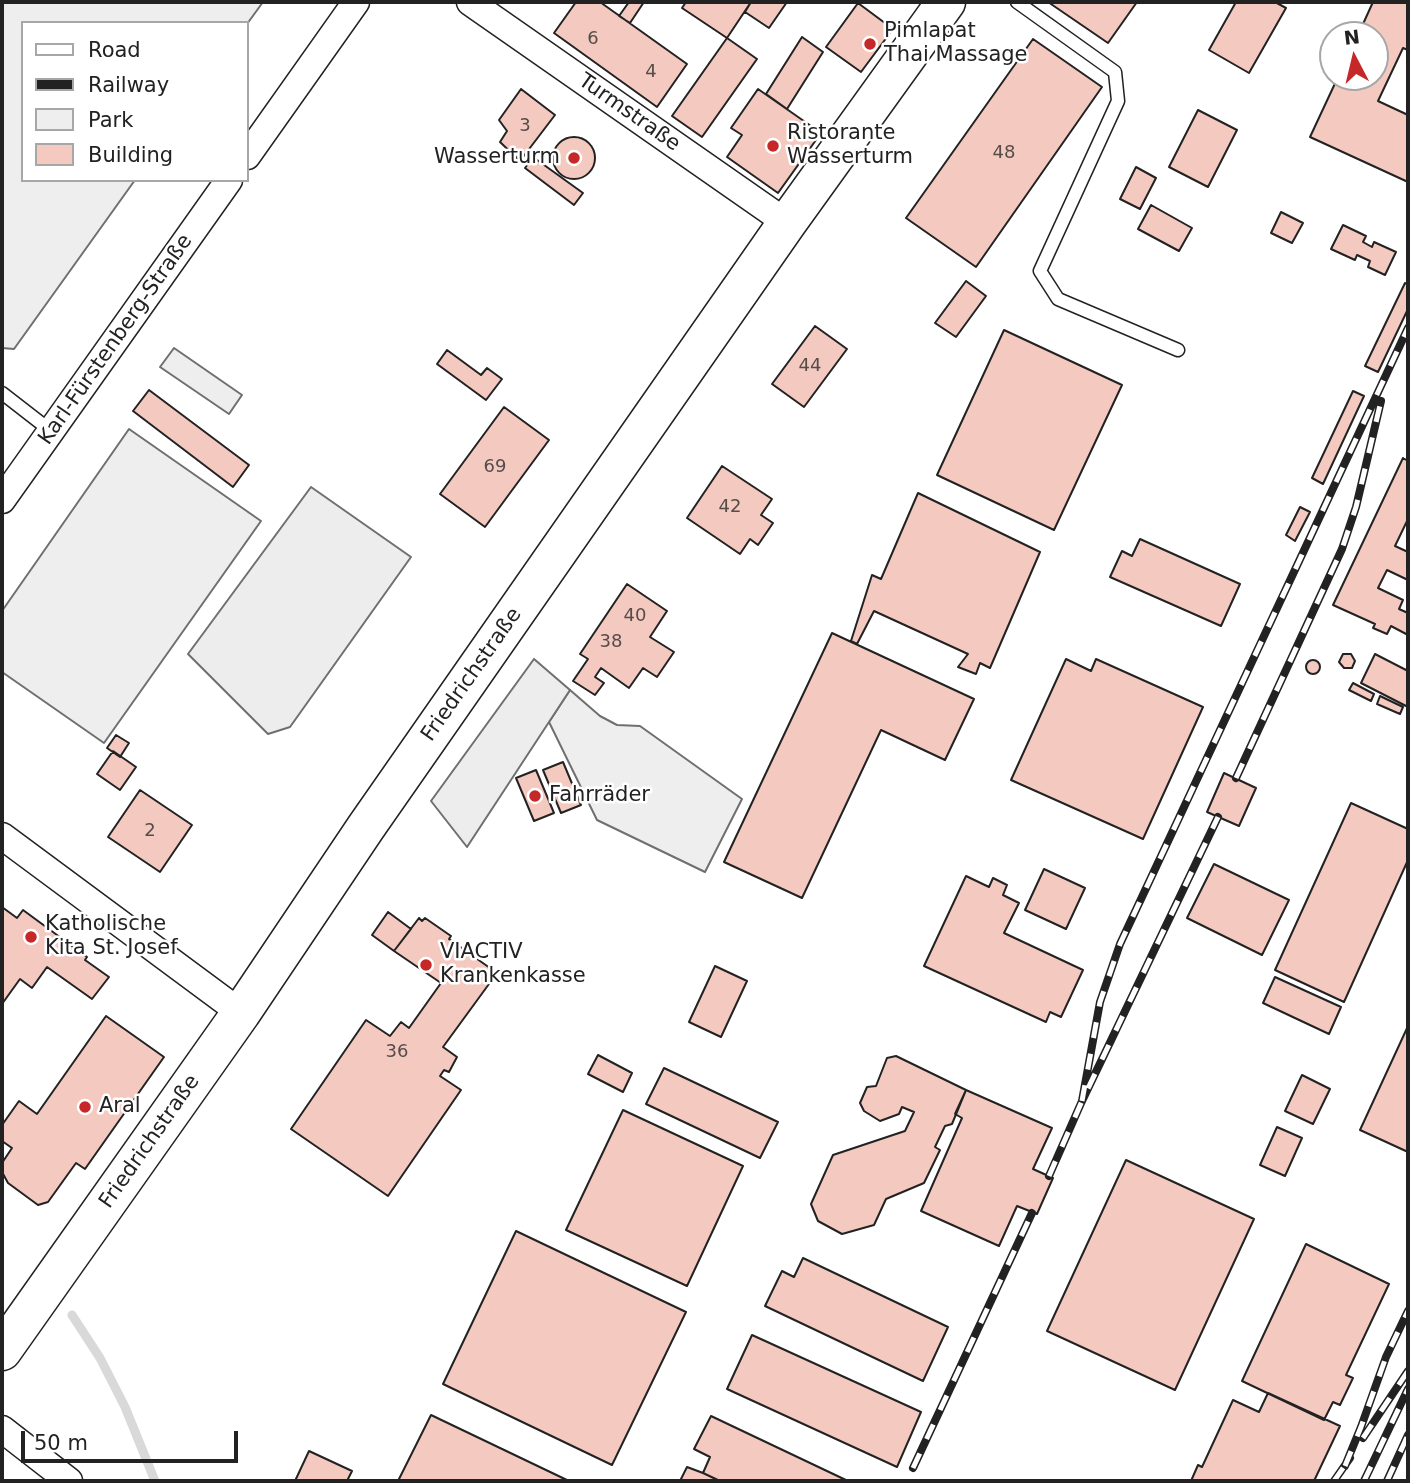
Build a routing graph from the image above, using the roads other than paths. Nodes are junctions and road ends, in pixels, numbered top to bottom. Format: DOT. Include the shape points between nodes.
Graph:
graph roads {
  1 [pos="356,2"];
  2 [pos="470,2"];
  3 [pos="946,2"];
  4 [pos="1017,2"];
  5 [pos="248,155"];
  6 [pos="228,182"];
  7 [pos="787,223"];
  8 [pos="1178,350"];
  9 [pos="2,393"];
  10 [pos="51,431"];
  11 [pos="2,500"];
  12 [pos="2,836"];
  13 [pos="241,1013"];
  14 [pos="2,1351"];
  15 [pos="2,1429"];
  16 [pos="69,1481"];
  1 -- 5 [label="street"];
  2 -- 7 [label="street, Turmstraße"];
  3 -- 7 [label="main road, Friedrichstraße"];
  4 -- 8 [label="lane" via="1115,72 1118,101 1041,271 1058,299"];
  6 -- 10 [label="street, Karl-Fürstenberg-Straße"];
  7 -- 13 [label="main road, Friedrichstraße"];
  9 -- 10 [label="lane"];
  10 -- 11 [label="street, Karl-Fürstenberg-Straße"];
  12 -- 13 [label="street"];
  13 -- 14 [label="main road, Friedrichstraße"];
  15 -- 16 [label="street"];
}
